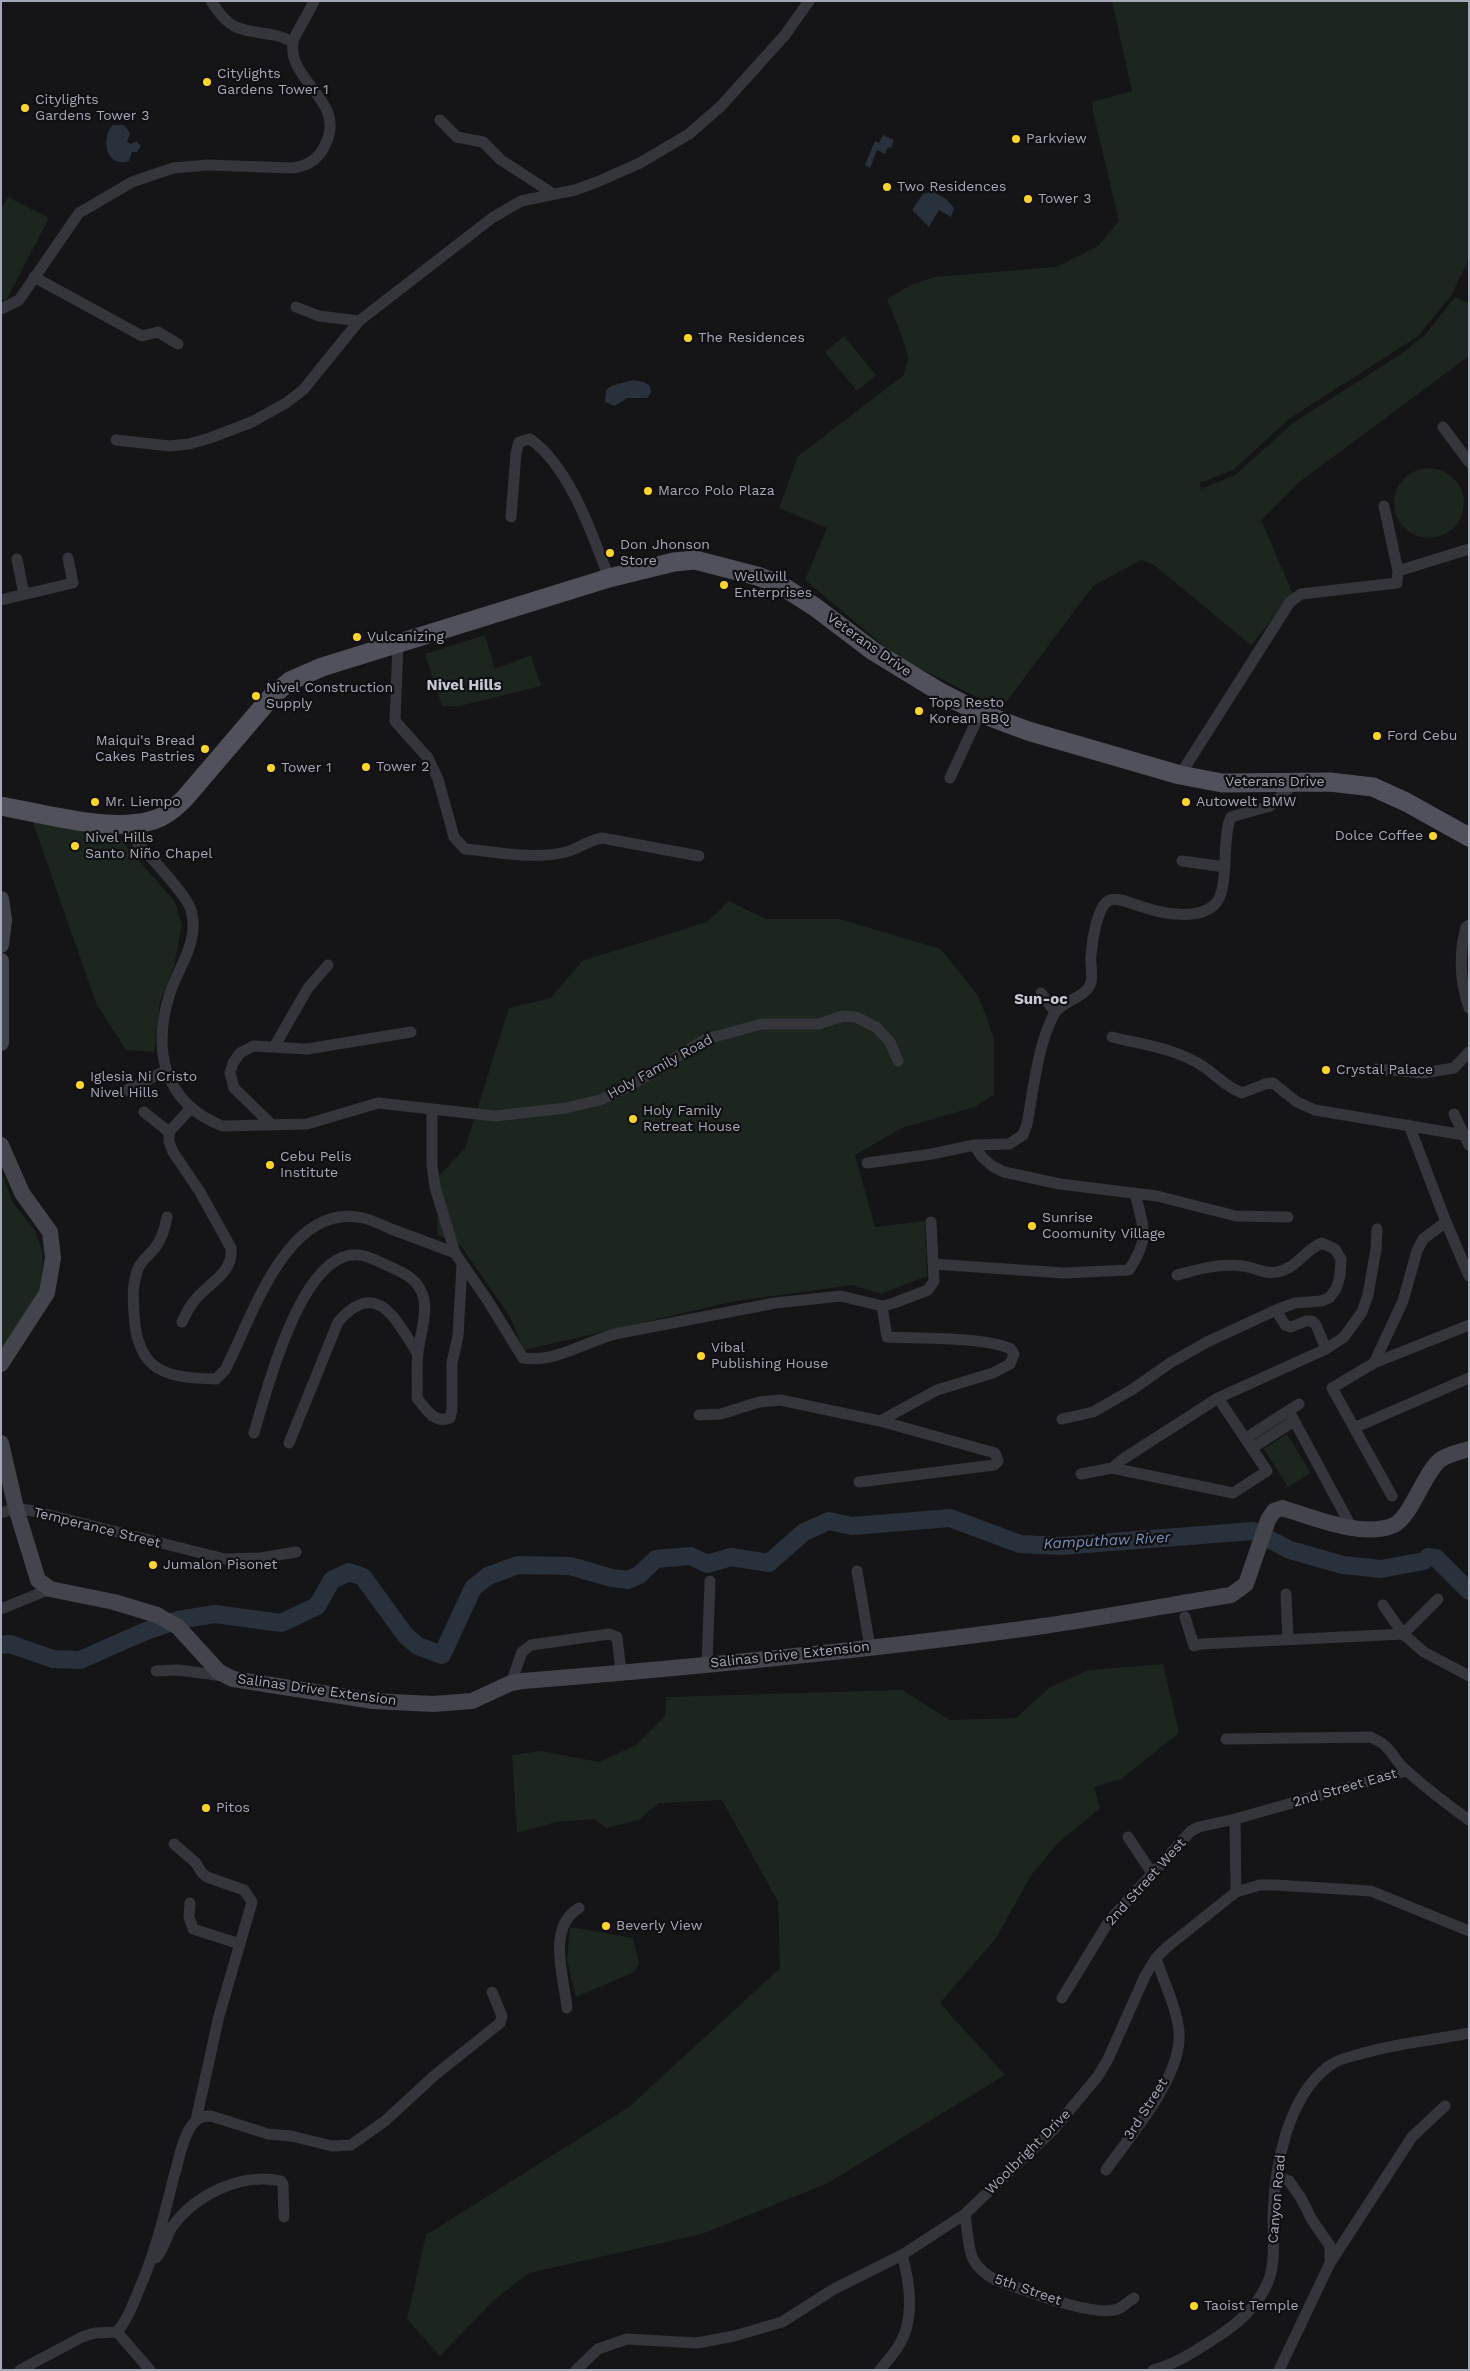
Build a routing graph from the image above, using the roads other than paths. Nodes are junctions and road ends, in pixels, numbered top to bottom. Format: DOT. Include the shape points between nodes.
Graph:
graph roads {
  1 [pos="211,1"];
  2 [pos="314,1"];
  3 [pos="809,1"];
  4 [pos="292,42"];
  5 [pos="440,120"];
  6 [pos="552,193"];
  7 [pos="34,277"];
  8 [pos="296,308"];
  9 [pos="1,309"];
  10 [pos="359,321"];
  11 [pos="178,344"];
  12 [pos="1443,427"];
  13 [pos="116,440"];
  14 [pos="1469,462"];
  15 [pos="1384,506"];
  16 [pos="511,517"];
  17 [pos="1469,549"];
  18 [pos="68,558"];
  19 [pos="17,560"];
  20 [pos="1398,571"];
  21 [pos="609,578"];
  22 [pos="24,594"];
  23 [pos="1,600"];
  24 [pos="398,643"];
  25 [pos="980,713"];
  26 [pos="1180,775"];
  27 [pos="950,778"];
  28 [pos="1296,782"];
  29 [pos="1,806"];
  30 [pos="121,825"];
  31 [pos="1469,837"];
  32 [pos="699,856"];
  33 [pos="1182,861"];
  34 [pos="1225,867"];
  35 [pos="1,899"];
  36 [pos="1469,925"];
  37 [pos="1,945"];
  38 [pos="1,961"];
  39 [pos="328,965"];
  40 [pos="1041,993"];
  41 [pos="1469,1008"];
  42 [pos="1055,1012"];
  43 [pos="410,1032"];
  44 [pos="1112,1037"];
  45 [pos="1,1043"];
  46 [pos="274,1047"];
  47 [pos="1469,1052"];
  48 [pos="898,1061"];
  49 [pos="1377,1069"];
  50 [pos="165,1071"];
  51 [pos="123,1092"];
  52 [pos="191,1108"];
  53 [pos="432,1109"];
  54 [pos="144,1112"];
  55 [pos="1454,1114"];
  56 [pos="272,1125"];
  57 [pos="1409,1125"];
  58 [pos="169,1132"];
  59 [pos="1467,1140"];
  60 [pos="1,1145"];
  61 [pos="974,1145"];
  62 [pos="868,1163"];
  63 [pos="1134,1193"];
  64 [pos="167,1217"];
  65 [pos="1288,1217"];
  66 [pos="930,1222"];
  67 [pos="1446,1222"];
  68 [pos="1377,1230"];
  69 [pos="456,1253"];
  70 [pos="933,1264"];
  71 [pos="462,1265"];
  72 [pos="1177,1275"];
  73 [pos="1469,1276"];
  74 [pos="882,1306"];
  75 [pos="1276,1310"];
  76 [pos="182,1322"];
  77 [pos="1469,1325"];
  78 [pos="1326,1349"];
  79 [pos="418,1354"];
  80 [pos="1374,1363"];
  81 [pos="1,1364"];
  82 [pos="1469,1378"];
  83 [pos="1218,1398"];
  84 [pos="1300,1404"];
  85 [pos="698,1415"];
  86 [pos="1291,1416"];
  87 [pos="1062,1419"];
  88 [pos="880,1421"];
  89 [pos="1356,1428"];
  90 [pos="254,1433"];
  91 [pos="1246,1438"];
  92 [pos="1,1443"];
  93 [pos="289,1443"];
  94 [pos="1252,1448"];
  95 [pos="1469,1449"];
  96 [pos="1112,1468"];
  97 [pos="1081,1474"];
  98 [pos="859,1482"];
  99 [pos="1392,1496"];
  100 [pos="9,1511"];
  101 [pos="1352,1528"];
  102 [pos="296,1552"];
  103 [pos="857,1571"];
  104 [pos="710,1581"];
  105 [pos="50,1589"];
  106 [pos="1286,1594"];
  107 [pos="1438,1599"];
  108 [pos="1382,1605"];
  109 [pos="1,1609"];
  110 [pos="1185,1617"];
  111 [pos="1403,1634"];
  112 [pos="1288,1639"];
  113 [pos="870,1647"];
  114 [pos="707,1664"];
  115 [pos="156,1671"];
  116 [pos="622,1672"];
  117 [pos="224,1676"];
  118 [pos="1469,1676"];
  119 [pos="511,1683"];
  120 [pos="1226,1739"];
  121 [pos="1406,1770"];
  122 [pos="1235,1819"];
  123 [pos="1469,1820"];
  124 [pos="1128,1837"];
  125 [pos="174,1844"];
  126 [pos="1152,1873"];
  127 [pos="1236,1892"];
  128 [pos="190,1902"];
  129 [pos="579,1908"];
  130 [pos="1469,1931"];
  131 [pos="240,1944"];
  132 [pos="1156,1958"];
  133 [pos="492,1992"];
  134 [pos="1062,1998"];
  135 [pos="567,2008"];
  136 [pos="1469,2033"];
  137 [pos="1445,2106"];
  138 [pos="196,2120"];
  139 [pos="1106,2170"];
  140 [pos="1278,2176"];
  141 [pos="965,2214"];
  142 [pos="284,2218"];
  143 [pos="902,2255"];
  144 [pos="1330,2263"];
  145 [pos="150,2265"];
  146 [pos="1134,2298"];
  147 [pos="117,2332"];
  148 [pos="20,2370"];
  149 [pos="150,2370"];
  150 [pos="576,2370"];
  151 [pos="880,2370"];
  152 [pos="1153,2370"];
  153 [pos="1279,2370"];
  1 -- 4 [label="street" via="234,26 281,35"];
  2 -- 4 [label="street"];
  3 -- 6 [label="street" via="779,42 721,106 689,134 640,163 597,182 575,190"];
  4 -- 7 [label="street" via="296,65 324,103 330,122 330,136 322,152 306,166 173,168 132,182 79,213"];
  5 -- 6 [label="street" via="457,137 483,142 501,160"];
  6 -- 10 [label="street" via="521,201 492,218"];
  7 -- 9 [label="street" via="19,300"];
  7 -- 11 [label="street" via="142,336 158,332"];
  8 -- 10 [label="street" via="319,316"];
  10 -- 13 [label="street" via="303,390 252,422 210,438 169,446"];
  12 -- 14 [label="street"];
  15 -- 20 [label="street"];
  16 -- 21 [label="street" via="518,442 530,440 557,465"];
  17 -- 20 [label="street"];
  18 -- 22 [label="street" via="73,583"];
  19 -- 22 [label="street"];
  20 -- 26 [label="street" via="1397,583 1301,594 1290,602"];
  21 -- 24 [label="main road, Veterans Drive"];
  21 -- 25 [label="main road, Veterans Drive" via="695,560 779,584 902,670"];
  22 -- 23 [label="street"];
  24 -- 30 [label="main road, Veterans Drive" via="290,680 273,695 172,810 151,821"];
  24 -- 32 [label="street" via="395,722 428,758 438,779 454,838 465,849 535,856 568,852 589,840 602,838"];
  25 -- 26 [label="main road, Veterans Drive" via="1028,731"];
  25 -- 27 [label="street"];
  26 -- 28 [label="main road, Veterans Drive" via="1222,783"];
  28 -- 31 [label="main road, Veterans Drive" via="1373,787"];
  28 -- 34 [label="street" via="1270,806 1230,818"];
  29 -- 30 [label="main road, Veterans Drive"];
  30 -- 50 [label="street, Holy Family Road" via="182,894 192,912 192,942 170,994 162,1033"];
  33 -- 34 [label="street"];
  34 -- 42 [label="street" via="1217,902 1201,912 1166,914 1111,900 1102,906 1088,988"];
  35 -- 37 [label="street" via="4,920"];
  36 -- 41 [label="street" via="1463,937 1462,980"];
  38 -- 45 [label="street"];
  39 -- 46 [label="street" via="308,988"];
  40 -- 42 [label="street"];
  42 -- 61 [label="street" via="1042,1051 1023,1135 1009,1144"];
  43 -- 46 [label="street" via="307,1049"];
  44 -- 57 [label="street" via="1166,1049 1204,1067 1232,1090 1242,1093 1273,1083 1297,1102 1315,1110"];
  46 -- 56 [label="street" via="253,1046 240,1053 230,1073 234,1088"];
  47 -- 49 [label="street" via="1454,1068 1423,1072"];
  48 -- 53 [label="street, Holy Family Road" via="890,1042 876,1027 856,1016 843,1016 819,1024 762,1024 706,1039 630,1086 600,1100 566,1108 495,1116"];
  50 -- 51 [label="street"];
  50 -- 52 [label="street, Holy Family Road" via="175,1090"];
  52 -- 56 [label="street, Holy Family Road" via="222,1126"];
  52 -- 58 [label="street"];
  53 -- 56 [label="street, Holy Family Road" via="378,1103 307,1124"];
  53 -- 69 [label="street" via="435,1187"];
  54 -- 58 [label="street"];
  55 -- 59 [label="street"];
  57 -- 59 [label="street"];
  57 -- 67 [label="street"];
  58 -- 76 [label="street" via="172,1152 200,1192 231,1248 232,1257 220,1276 192,1303"];
  60 -- 81 [label="street" via="22,1193 50,1232 53,1258 47,1293"];
  61 -- 62 [label="street"];
  61 -- 63 [label="street" via="992,1166 1004,1172 1060,1184"];
  63 -- 65 [label="street" via="1236,1216"];
  63 -- 70 [label="street" via="1143,1226 1143,1245 1129,1270 1064,1273"];
  64 -- 69 [label="street" via="165,1231 139,1266 132,1285 135,1336 148,1362 168,1373 194,1379 216,1379 225,1370 280,1260 299,1239 324,1220 363,1218"];
  66 -- 70 [label="street"];
  67 -- 73 [label="street"];
  67 -- 80 [label="street" via="1423,1239 1416,1251 1403,1301"];
  68 -- 78 [label="street" via="1372,1277 1362,1312 1344,1337"];
  69 -- 71 [label="street"];
  70 -- 74 [label="street" via="934,1281 928,1290"];
  71 -- 74 [label="street" via="518,1352 523,1358 532,1359 578,1348 615,1334 753,1306 841,1296"];
  71 -- 79 [label="street" via="450,1418 443,1421 435,1418 417,1398"];
  72 -- 75 [label="street" via="1212,1265 1280,1272 1301,1261 1309,1250 1318,1245 1329,1245 1335,1249 1341,1259 1340,1276 1329,1298 1295,1303"];
  74 -- 88 [label="street" via="887,1337 962,1340 999,1345 1011,1349 1014,1354 1010,1364 993,1373 937,1390"];
  75 -- 78 [label="street" via="1285,1324 1292,1327 1312,1321"];
  75 -- 87 [label="street" via="1207,1342 1093,1412"];
  77 -- 80 [label="street"];
  78 -- 83 [label="street"];
  79 -- 90 [label="street" via="424,1302 420,1287 406,1274 366,1256 343,1257 313,1282 300,1303 272,1374"];
  79 -- 93 [label="street" via="397,1322 374,1302 362,1302 348,1311 338,1322"];
  80 -- 89 [label="street" via="1332,1388"];
  82 -- 89 [label="street"];
  83 -- 91 [label="street"];
  83 -- 96 [label="street"];
  84 -- 86 [label="street"];
  85 -- 88 [label="street" via="721,1414 759,1402 780,1400"];
  86 -- 91 [label="street"];
  86 -- 94 [label="street"];
  86 -- 101 [label="street"];
  88 -- 98 [label="street" via="995,1453 998,1461 994,1465"];
  89 -- 99 [label="street"];
  91 -- 94 [label="street"];
  92 -- 100 [label="street"];
  94 -- 96 [label="street" via="1267,1471 1233,1493"];
  95 -- 101 [label="street, Salinas Drive Extension" via="1435,1465 1395,1524 1382,1528"];
  96 -- 97 [label="street"];
  100 -- 102 [label="street, Temperance Street" via="225,1559 261,1558"];
  100 -- 105 [label="street" via="38,1580"];
  101 -- 113 [label="street, Salinas Drive Extension" via="1282,1508 1274,1511 1268,1520 1246,1584 1230,1595 1046,1626"];
  103 -- 113 [label="street"];
  104 -- 114 [label="street"];
  105 -- 109 [label="street"];
  105 -- 117 [label="street, Salinas Drive Extension" via="157,1615 178,1627"];
  106 -- 112 [label="street"];
  107 -- 111 [label="street"];
  108 -- 111 [label="street"];
  110 -- 112 [label="street" via="1194,1646"];
  111 -- 112 [label="street"];
  111 -- 118 [label="street" via="1424,1652"];
  113 -- 114 [label="street, Salinas Drive Extension"];
  114 -- 116 [label="street, Salinas Drive Extension"];
  115 -- 117 [label="street" via="178,1670"];
  116 -- 119 [label="street, Salinas Drive Extension"];
  116 -- 119 [label="street" via="618,1637 609,1634 531,1645 522,1652"];
  117 -- 119 [label="street, Salinas Drive Extension" via="374,1701 433,1704 472,1701"];
  120 -- 121 [label="street" via="1370,1737 1387,1747"];
  121 -- 122 [label="street, 2nd Street East"];
  121 -- 123 [label="street, 2nd Street East"];
  122 -- 126 [label="street, 2nd Street West" via="1191,1831"];
  122 -- 127 [label="street"];
  124 -- 126 [label="street"];
  125 -- 131 [label="street" via="207,1877 244,1890 249,1895 252,1902 250,1915"];
  126 -- 134 [label="street, 2nd Street West" via="1109,1921"];
  127 -- 130 [label="street, Woolbright Drive" via="1260,1885 1371,1891"];
  127 -- 132 [label="street, Woolbright Drive"];
  128 -- 131 [label="street" via="189,1917 193,1929"];
  129 -- 135 [label="street" via="564,1924 560,1943"];
  131 -- 138 [label="street" via="219,2016"];
  132 -- 139 [label="street, 3rd Street" via="1178,2024 1179,2040 1172,2067 1155,2102"];
  132 -- 141 [label="street, Woolbright Drive" via="1098,2076 1054,2130"];
  133 -- 138 [label="street" via="502,2016 500,2023 435,2075 385,2121 351,2145 332,2146 268,2134 211,2116"];
  136 -- 140 [label="street, Canyon Road" via="1384,2046 1329,2066 1293,2113 1281,2149"];
  137 -- 144 [label="street" via="1412,2137"];
  138 -- 145 [label="street" via="188,2131 181,2152"];
  140 -- 144 [label="street" via="1289,2181 1330,2246"];
  140 -- 152 [label="street, Canyon Road" via="1272,2268 1261,2296 1232,2328 1172,2365"];
  141 -- 143 [label="street, Woolbright Drive"];
  141 -- 146 [label="street, 5th Street" via="971,2258 983,2274 1078,2307 1118,2309"];
  142 -- 145 [label="street" via="281,2181 252,2180 227,2186 212,2192 172,2227 166,2244"];
  143 -- 150 [label="street, Woolbright Drive" via="834,2289 782,2322 697,2343 627,2339 598,2349"];
  143 -- 151 [label="street" via="907,2271 907,2324 900,2344"];
  144 -- 153 [label="street"];
  145 -- 147 [label="street" via="127,2318"];
  147 -- 148 [label="street" via="82,2337"];
  147 -- 149 [label="street"];
}
